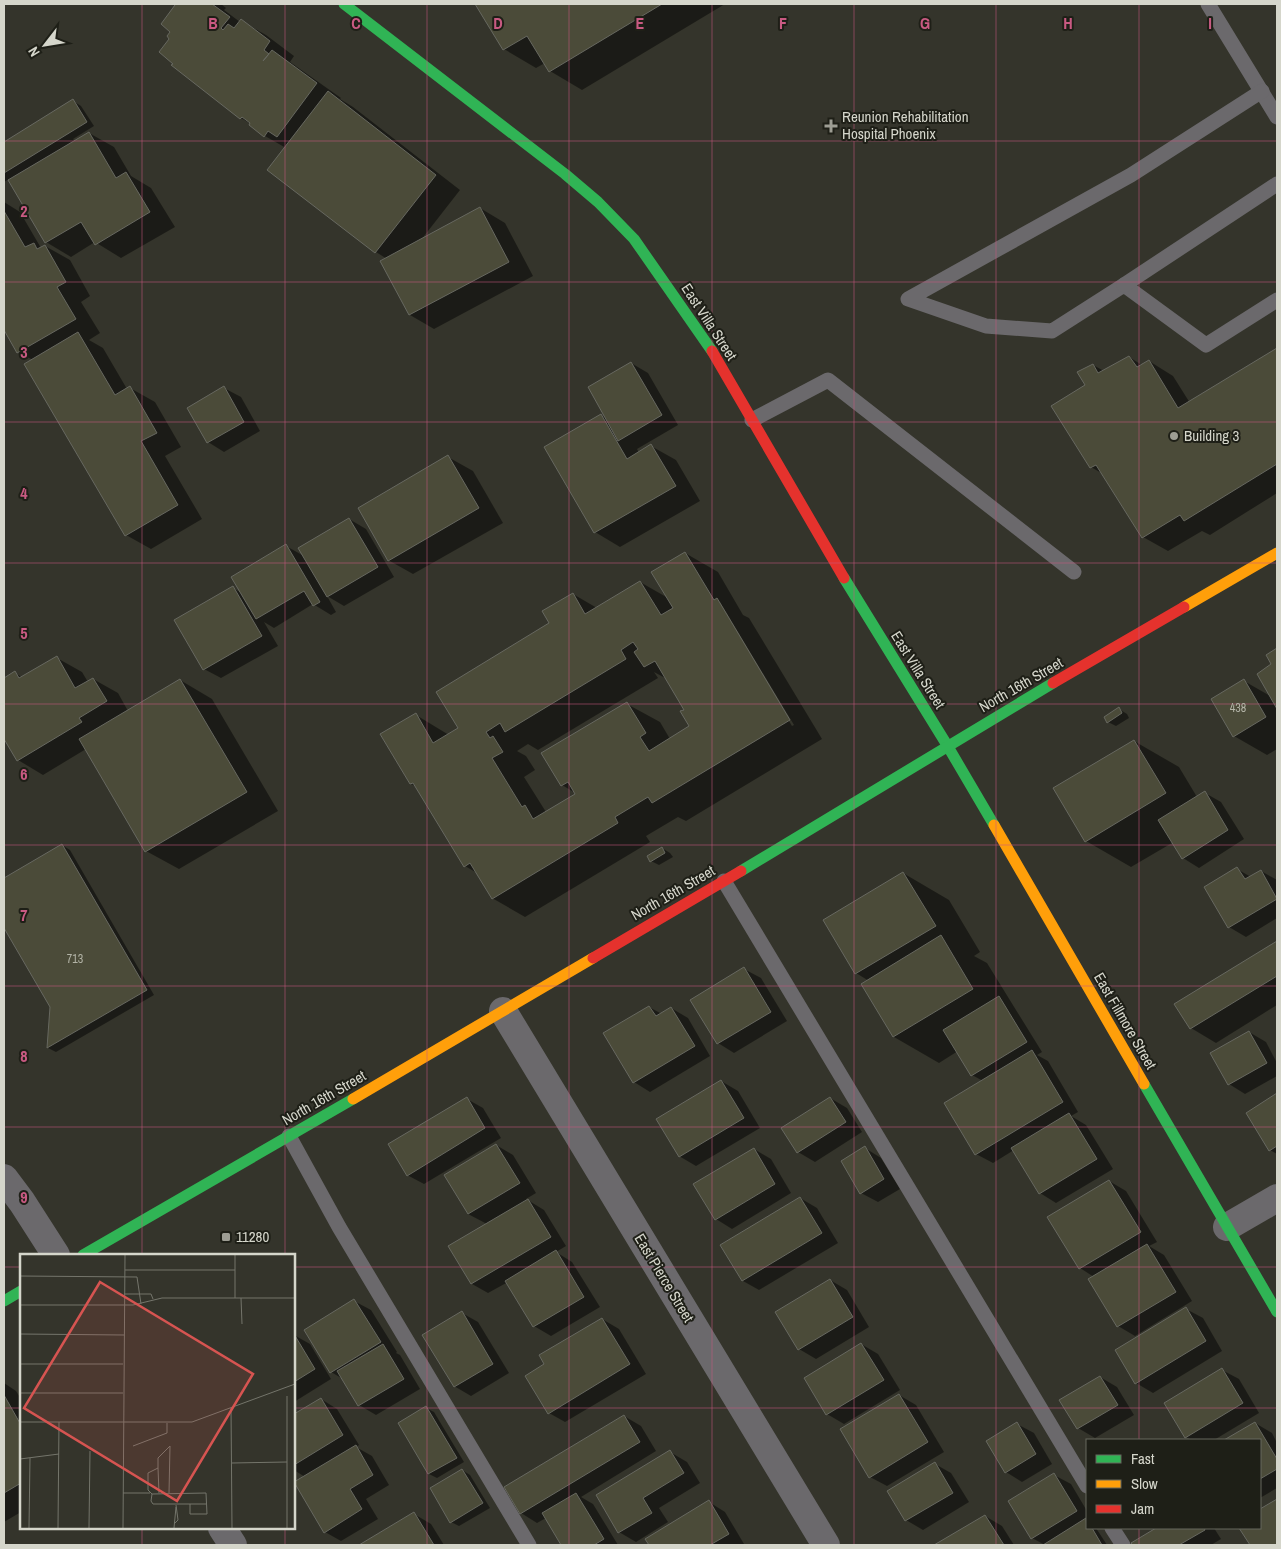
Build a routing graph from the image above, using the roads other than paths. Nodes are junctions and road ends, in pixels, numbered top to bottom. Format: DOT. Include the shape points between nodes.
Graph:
graph roads {
  1 [pos="1208,4"];
  2 [pos="356,7"];
  3 [pos="1262,92"];
  4 [pos="1277,117"];
  5 [pos="1277,184"];
  6 [pos="1124,285"];
  7 [pos="1277,300"];
  8 [pos="752,420"];
  9 [pos="1277,553"];
  10 [pos="1074,572"];
  11 [pos="948,745"];
  12 [pos="724,881"];
  13 [pos="503,1011"];
  14 [pos="289,1136"];
  15 [pos="4,1178"];
  16 [pos="1277,1198"];
  17 [pos="1227,1227"];
  18 [pos="55,1254"];
  19 [pos="85,1254"];
  20 [pos="20,1292"];
  21 [pos="4,1301"];
  22 [pos="1277,1312"];
  23 [pos="1086,1484"];
  24 [pos="223,1529"];
  25 [pos="1113,1529"];
  26 [pos="233,1545"];
  27 [pos="529,1545"];
  28 [pos="826,1545"];
  29 [pos="1123,1545"];
  1 -- 3 [label="lane"];
  2 -- 8 [label="street, East Villa Street" via="565,174 634,239 708,344"];
  3 -- 4 [label="lane"];
  3 -- 6 [label="lane" via="1131,175 908,299 986,326 1052,331"];
  5 -- 6 [label="lane"];
  6 -- 7 [label="lane" via="1206,345"];
  8 -- 10 [label="lane" via="828,380"];
  8 -- 11 [label="street, East Villa Street" via="897,666"];
  9 -- 11 [label="street, North 16th Street"];
  11 -- 12 [label="street, North 16th Street"];
  11 -- 17 [label="street, East Fillmore Street"];
  12 -- 13 [label="street, North 16th Street"];
  12 -- 23 [label="lane"];
  13 -- 14 [label="street, North 16th Street"];
  13 -- 28 [label="street, East Pierce Street"];
  14 -- 19 [label="street, North 16th Street"];
  14 -- 27 [label="lane" via="339,1227"];
  15 -- 18 [label="street"];
  16 -- 17 [label="street"];
  17 -- 22 [label="street, East Fillmore Street"];
  20 -- 21 [label="street"];
  24 -- 26 [label="street"];
  25 -- 29 [label="lane"];
}
